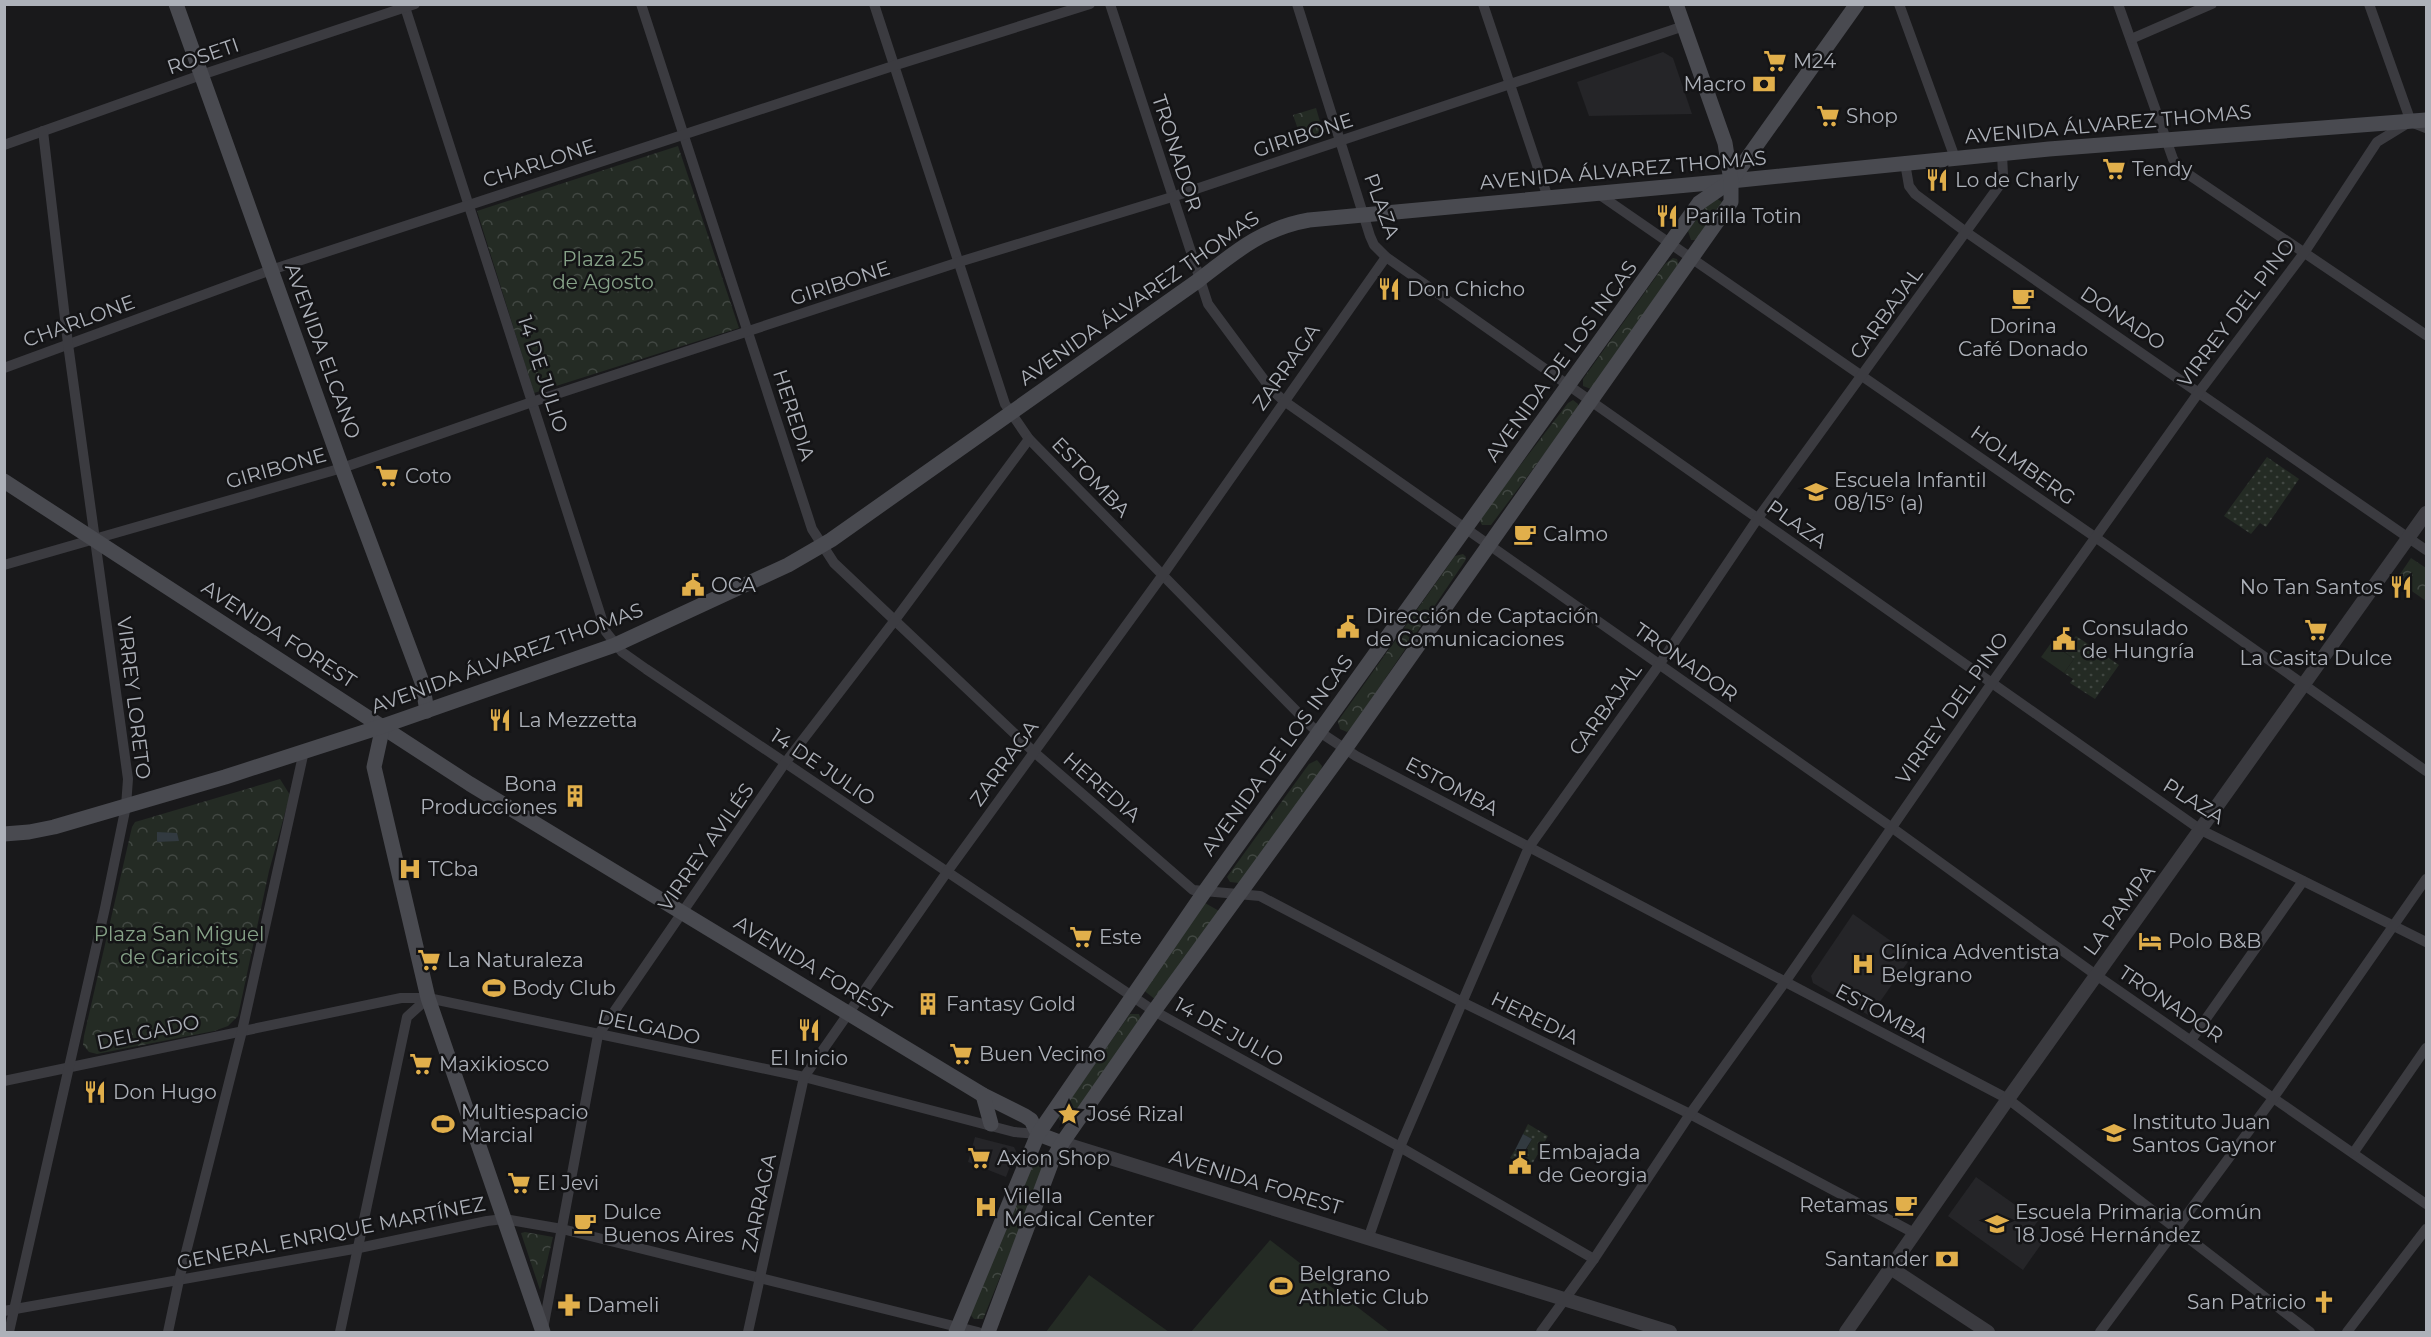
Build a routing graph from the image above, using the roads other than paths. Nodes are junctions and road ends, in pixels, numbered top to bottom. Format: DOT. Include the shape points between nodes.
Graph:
graph roads {
  1 [pos="176,4"];
  2 [pos="641,4"];
  3 [pos="874,4"];
  4 [pos="1090,4"];
  5 [pos="1110,4"];
  6 [pos="1297,4"];
  7 [pos="1483,4"];
  8 [pos="1677,4"];
  9 [pos="1857,4"];
  10 [pos="1899,4"];
  11 [pos="2118,4"];
  12 [pos="2212,4"];
  13 [pos="2369,4"];
  14 [pos="408,6"];
  15 [pos="1684,26"];
  16 [pos="2131,39"];
  17 [pos="893,66"];
  18 [pos="201,75"];
  19 [pos="1509,86"];
  20 [pos="2419,121"];
  21 [pos="2427,128"];
  22 [pos="43,131"];
  23 [pos="683,135"];
  24 [pos="2167,140"];
  25 [pos="1341,141"];
  26 [pos="4,145"];
  27 [pos="2002,154"];
  28 [pos="1955,158"];
  29 [pos="1905,164"];
  30 [pos="1731,181"];
  31 [pos="1597,193"];
  32 [pos="1172,197"];
  33 [pos="1548,198"];
  34 [pos="469,205"];
  35 [pos="1364,215"];
  36 [pos="1966,232"];
  37 [pos="1671,244"];
  38 [pos="2304,254"];
  39 [pos="1386,257"];
  40 [pos="1692,259"];
  41 [pos="960,262"];
  42 [pos="272,270"];
  43 [pos="1199,280"];
  44 [pos="748,333"];
  45 [pos="2427,335"];
  46 [pos="68,344"];
  47 [pos="4,369"];
  48 [pos="1862,376"];
  49 [pos="1569,386"];
  50 [pos="2199,392"];
  51 [pos="1284,401"];
  52 [pos="1590,401"];
  53 [pos="532,402"];
  54 [pos="1010,413"];
  55 [pos="1029,439"];
  56 [pos="342,468"];
  57 [pos="4,481"];
  58 [pos="2427,513"];
  59 [pos="1758,518"];
  60 [pos="1465,527"];
  61 [pos="2095,537"];
  62 [pos="2409,538"];
  63 [pos="95,540"];
  64 [pos="1488,543"];
  65 [pos="822,546"];
  66 [pos="2427,550"];
  67 [pos="4,565"];
  68 [pos="1162,576"];
  69 [pos="895,620"];
  70 [pos="615,645"];
  71 [pos="1659,665"];
  72 [pos="1991,684"];
  73 [pos="2304,686"];
  74 [pos="427,711"];
  75 [pos="382,726"];
  76 [pos="1320,734"];
  77 [pos="1345,749"];
  78 [pos="304,751"];
  79 [pos="1034,752"];
  80 [pos="785,764"];
  81 [pos="2427,771"];
  82 [pos="126,806"];
  83 [pos="1891,827"];
  84 [pos="2201,830"];
  85 [pos="4,834"];
  86 [pos="1529,847"];
  87 [pos="947,872"];
  88 [pos="2427,879"];
  89 [pos="2303,881"];
  90 [pos="1205,891"];
  91 [pos="1239,894"];
  92 [pos="682,914"];
  93 [pos="2394,925"];
  94 [pos="2427,942"];
  95 [pos="2096,975"];
  96 [pos="1785,982"];
  97 [pos="1132,996"];
  98 [pos="428,998"];
  99 [pos="1462,1002"];
  100 [pos="1154,1011"];
  101 [pos="849,1013"];
  102 [pos="242,1031"];
  103 [pos="598,1035"];
  104 [pos="2191,1040"];
  105 [pos="2427,1048"];
  106 [pos="69,1067"];
  107 [pos="804,1077"];
  108 [pos="4,1081"];
  109 [pos="983,1095"];
  110 [pos="2274,1097"];
  111 [pos="2008,1099"];
  112 [pos="1690,1114"];
  113 [pos="991,1124"];
  114 [pos="1038,1134"];
  115 [pos="1062,1143"];
  116 [pos="1400,1147"];
  117 [pos="2354,1152"];
  118 [pos="2427,1204"];
  119 [pos="504,1219"];
  120 [pos="562,1229"];
  121 [pos="2176,1230"];
  122 [pos="2427,1230"];
  123 [pos="1916,1234"];
  124 [pos="1368,1239"];
  125 [pos="359,1248"];
  126 [pos="1594,1259"];
  127 [pos="1892,1269"];
  128 [pos="762,1277"];
  129 [pos="179,1280"];
  130 [pos="1566,1300"];
  131 [pos="9,1311"];
  132 [pos="957,1330"];
  133 [pos="9,1332"];
  134 [pos="168,1332"];
  135 [pos="340,1332"];
  136 [pos="543,1332"];
  137 [pos="748,1332"];
  138 [pos="978,1332"];
  139 [pos="988,1332"];
  140 [pos="1541,1332"];
  141 [pos="1670,1332"];
  142 [pos="1846,1332"];
  143 [pos="1988,1332"];
  144 [pos="2100,1332"];
  145 [pos="2310,1332"];
  146 [pos="2347,1332"];
  1 -- 18 [label="main road, AVENIDA ELCANO"];
  2 -- 23 [label="street, HEREDIA"];
  3 -- 17 [label="street, ESTOMBA"];
  4 -- 17 [label="street, CHARLONE"];
  5 -- 32 [label="street, TRONADOR"];
  6 -- 25 [label="street, PLAZA"];
  7 -- 19 [label="street"];
  8 -- 15 [label="main road"];
  9 -- 30 [label="main road, AVENIDA DE LOS INCAS"];
  10 -- 28 [label="street"];
  11 -- 16 [label="street"];
  12 -- 16 [label="street"];
  13 -- 20 [label="street"];
  14 -- 18 [label="street, ROSETI"];
  14 -- 34 [label="street, 14 DE JULIO"];
  15 -- 19 [label="street, GIRIBONE"];
  15 -- 30 [label="main road" via="1725,143"];
  16 -- 24 [label="street"];
  17 -- 23 [label="street, CHARLONE"];
  17 -- 41 [label="street, ESTOMBA"];
  18 -- 22 [label="street, ROSETI"];
  18 -- 42 [label="main road, AVENIDA ELCANO"];
  19 -- 25 [label="street, GIRIBONE"];
  19 -- 33 [label="street"];
  20 -- 21 [label="street"];
  20 -- 24 [label="main road, AVENIDA ÁLVAREZ THOMAS"];
  20 -- 38 [label="street, VIRREY DEL PINO" via="2377,142"];
  22 -- 26 [label="street, ROSETI"];
  22 -- 46 [label="street, VIRREY LORETO"];
  23 -- 34 [label="street, CHARLONE"];
  23 -- 44 [label="street, HEREDIA"];
  24 -- 27 [label="main road, AVENIDA ÁLVAREZ THOMAS"];
  24 -- 38 [label="street" via="2173,159 2188,176"];
  25 -- 32 [label="street, GIRIBONE"];
  25 -- 35 [label="street, PLAZA"];
  27 -- 28 [label="main road, AVENIDA ÁLVAREZ THOMAS"];
  27 -- 36 [label="street, CARBAJAL" via="1999,186"];
  28 -- 29 [label="main road, AVENIDA ÁLVAREZ THOMAS"];
  29 -- 30 [label="main road, AVENIDA ÁLVAREZ THOMAS"];
  29 -- 36 [label="street, DONADO" via="1909,186 1915,194"];
  30 -- 31 [label="main road, AVENIDA ÁLVAREZ THOMAS"];
  30 -- 37 [label="main road, AVENIDA DE LOS INCAS" via="1699,203"];
  30 -- 40 [label="main road, AVENIDA DE LOS INCAS" via="1731,202"];
  31 -- 33 [label="main road, AVENIDA ÁLVAREZ THOMAS"];
  31 -- 37 [label="street, HOLMBERG"];
  32 -- 41 [label="street, GIRIBONE"];
  32 -- 43 [label="street, TRONADOR"];
  33 -- 35 [label="main road, AVENIDA ÁLVAREZ THOMAS"];
  34 -- 42 [label="street, CHARLONE"];
  34 -- 53 [label="street, 14 DE JULIO"];
  35 -- 39 [label="street, PLAZA" via="1374,245"];
  35 -- 43 [label="main road, AVENIDA ÁLVAREZ THOMAS" via="1280,226 1249,242"];
  36 -- 48 [label="street, CARBAJAL"];
  36 -- 50 [label="street, DONADO"];
  37 -- 40 [label="street, HOLMBERG"];
  37 -- 49 [label="main road, AVENIDA DE LOS INCAS"];
  38 -- 45 [label="street"];
  38 -- 50 [label="street, VIRREY DEL PINO"];
  39 -- 49 [label="street, PLAZA"];
  39 -- 51 [label="street, ZARRAGA"];
  40 -- 48 [label="street, HOLMBERG"];
  40 -- 52 [label="main road, AVENIDA DE LOS INCAS"];
  41 -- 44 [label="street, GIRIBONE"];
  41 -- 54 [label="street, ESTOMBA"];
  42 -- 46 [label="street, CHARLONE"];
  42 -- 56 [label="main road, AVENIDA ELCANO"];
  43 -- 51 [label="street, TRONADOR" via="1213,312"];
  43 -- 54 [label="main road, AVENIDA ÁLVAREZ THOMAS"];
  44 -- 53 [label="street, GIRIBONE"];
  44 -- 65 [label="street, HEREDIA" via="812,529"];
  46 -- 47 [label="street, CHARLONE"];
  46 -- 63 [label="street, VIRREY LORETO"];
  48 -- 59 [label="street, CARBAJAL"];
  48 -- 61 [label="street, HOLMBERG"];
  49 -- 52 [label="street, PLAZA"];
  49 -- 60 [label="main road, AVENIDA DE LOS INCAS"];
  50 -- 61 [label="street, VIRREY DEL PINO"];
  50 -- 62 [label="street, DONADO"];
  51 -- 60 [label="street, TRONADOR"];
  51 -- 68 [label="street, ZARRAGA"];
  52 -- 59 [label="street, PLAZA"];
  52 -- 64 [label="main road, AVENIDA DE LOS INCAS"];
  53 -- 56 [label="street, GIRIBONE"];
  53 -- 70 [label="street, 14 DE JULIO" via="606,632"];
  54 -- 55 [label="street, ESTOMBA"];
  54 -- 65 [label="main road, AVENIDA ÁLVAREZ THOMAS"];
  55 -- 68 [label="street, ESTOMBA"];
  55 -- 69 [label="street, VIRREY AVILÉS"];
  56 -- 63 [label="street, GIRIBONE"];
  56 -- 74 [label="main road, AVENIDA ELCANO" via="423,682"];
  57 -- 63 [label="main road, AVENIDA FOREST"];
  58 -- 62 [label="street, LA PAMPA"];
  59 -- 71 [label="street, CARBAJAL"];
  59 -- 72 [label="street, PLAZA"];
  60 -- 64 [label="street, TRONADOR"];
  60 -- 76 [label="main road, AVENIDA DE LOS INCAS"];
  61 -- 72 [label="street, VIRREY DEL PINO"];
  61 -- 73 [label="street, HOLMBERG"];
  62 -- 66 [label="street, DONADO"];
  62 -- 73 [label="street, LA PAMPA"];
  63 -- 67 [label="street, GIRIBONE"];
  63 -- 75 [label="main road, AVENIDA FOREST"];
  63 -- 82 [label="street, VIRREY LORETO" via="128,780"];
  64 -- 71 [label="street, TRONADOR"];
  64 -- 77 [label="main road, AVENIDA DE LOS INCAS"];
  65 -- 69 [label="street, HEREDIA" via="834,563"];
  65 -- 70 [label="main road, AVENIDA ÁLVAREZ THOMAS"];
  68 -- 76 [label="street, ESTOMBA"];
  68 -- 79 [label="street, ZARRAGA"];
  69 -- 79 [label="street, HEREDIA"];
  69 -- 80 [label="street, VIRREY AVILÉS"];
  70 -- 74 [label="main road, AVENIDA ÁLVAREZ THOMAS"];
  70 -- 80 [label="street, 14 DE JULIO"];
  71 -- 83 [label="street, TRONADOR"];
  71 -- 86 [label="street, CARBAJAL"];
  72 -- 83 [label="street, VIRREY DEL PINO"];
  72 -- 84 [label="street, PLAZA"];
  73 -- 81 [label="street, HOLMBERG"];
  73 -- 84 [label="street, LA PAMPA"];
  74 -- 75 [label="main road, AVENIDA ÁLVAREZ THOMAS"];
  75 -- 78 [label="main road, AVENIDA ÁLVAREZ THOMAS"];
  75 -- 92 [label="main road, AVENIDA FOREST"];
  75 -- 98 [label="main road" via="374,766"];
  76 -- 77 [label="street, ESTOMBA"];
  76 -- 90 [label="main road, AVENIDA DE LOS INCAS"];
  77 -- 86 [label="street, ESTOMBA"];
  77 -- 91 [label="main road, AVENIDA DE LOS INCAS"];
  78 -- 82 [label="main road, AVENIDA ÁLVAREZ THOMAS"];
  78 -- 102 [label="street"];
  79 -- 87 [label="street, ZARRAGA"];
  79 -- 90 [label="street, HEREDIA" via="1193,890"];
  80 -- 87 [label="street, 14 DE JULIO"];
  80 -- 92 [label="street, VIRREY AVILÉS"];
  82 -- 85 [label="main road, AVENIDA ÁLVAREZ THOMAS" via="42,830"];
  82 -- 106 [label="street, VIRREY LORETO"];
  83 -- 95 [label="street, TRONADOR"];
  83 -- 96 [label="street, VIRREY DEL PINO"];
  84 -- 89 [label="street, PLAZA"];
  84 -- 95 [label="street, LA PAMPA"];
  86 -- 96 [label="street, ESTOMBA"];
  86 -- 99 [label="street, CARBAJAL"];
  87 -- 97 [label="street, 14 DE JULIO"];
  87 -- 101 [label="street, ZARRAGA"];
  88 -- 93 [label="street"];
  89 -- 93 [label="street, PLAZA"];
  89 -- 104 [label="street"];
  90 -- 91 [label="street, HEREDIA"];
  90 -- 97 [label="main road, AVENIDA DE LOS INCAS"];
  91 -- 99 [label="street, HEREDIA" via="1260,896"];
  91 -- 100 [label="main road, AVENIDA DE LOS INCAS"];
  92 -- 101 [label="main road, AVENIDA FOREST"];
  92 -- 103 [label="street, VIRREY AVILÉS"];
  93 -- 94 [label="street, PLAZA"];
  93 -- 110 [label="street"];
  95 -- 104 [label="street, TRONADOR"];
  95 -- 111 [label="street, LA PAMPA"];
  96 -- 111 [label="street, ESTOMBA"];
  96 -- 112 [label="street, VIRREY DEL PINO"];
  97 -- 100 [label="street, 14 DE JULIO"];
  97 -- 114 [label="main road, AVENIDA DE LOS INCAS"];
  98 -- 102 [label="street, DELGADO" via="401,998"];
  98 -- 103 [label="street, DELGADO"];
  98 -- 119 [label="main road"];
  98 -- 125 [label="street" via="407,1017"];
  99 -- 112 [label="street, HEREDIA"];
  99 -- 116 [label="street, CARBAJAL"];
  100 -- 115 [label="main road, AVENIDA DE LOS INCAS"];
  100 -- 116 [label="street, 14 DE JULIO"];
  101 -- 107 [label="street, ZARRAGA"];
  101 -- 109 [label="main road, AVENIDA FOREST"];
  102 -- 106 [label="street, DELGADO"];
  102 -- 129 [label="street"];
  103 -- 107 [label="street, DELGADO"];
  103 -- 120 [label="street, VIRREY AVILÉS"];
  104 -- 110 [label="street, TRONADOR"];
  105 -- 117 [label="street"];
  106 -- 108 [label="street, DELGADO"];
  106 -- 131 [label="street, VIRREY LORETO"];
  107 -- 113 [label="street, DELGADO"];
  107 -- 128 [label="street, ZARRAGA"];
  109 -- 113 [label="main road"];
  109 -- 114 [label="main road, AVENIDA FOREST" via="1025,1116"];
  110 -- 117 [label="street, TRONADOR"];
  110 -- 121 [label="street"];
  111 -- 121 [label="street, ESTOMBA"];
  111 -- 123 [label="street, LA PAMPA"];
  112 -- 123 [label="street, HEREDIA"];
  112 -- 126 [label="street, VIRREY DEL PINO"];
  113 -- 114 [label="street, DELGADO" via="1014,1132"];
  114 -- 115 [label="main road, AVENIDA FOREST"];
  114 -- 132 [label="main road, AVENIDA DE LOS INCAS"];
  115 -- 124 [label="street, AVENIDA FOREST"];
  115 -- 139 [label="main road, AVENIDA DE LOS INCAS"];
  116 -- 124 [label="street, CARBAJAL"];
  116 -- 126 [label="street, 14 DE JULIO"];
  117 -- 118 [label="street, TRONADOR"];
  119 -- 120 [label="street, GENERAL ENRIQUE MARTÍNEZ"];
  119 -- 125 [label="street, GENERAL ENRIQUE MARTÍNEZ"];
  119 -- 136 [label="main road"];
  120 -- 128 [label="street, GENERAL ENRIQUE MARTÍNEZ"];
  120 -- 136 [label="street, VIRREY AVILÉS"];
  121 -- 144 [label="street"];
  121 -- 145 [label="street, ESTOMBA"];
  122 -- 146 [label="street"];
  123 -- 127 [label="street, LA PAMPA"];
  124 -- 130 [label="street, AVENIDA FOREST"];
  125 -- 129 [label="street, GENERAL ENRIQUE MARTÍNEZ"];
  125 -- 135 [label="street"];
  126 -- 130 [label="street, VIRREY DEL PINO"];
  127 -- 142 [label="street, LA PAMPA"];
  127 -- 143 [label="street"];
  128 -- 132 [label="street, GENERAL ENRIQUE MARTÍNEZ"];
  128 -- 137 [label="street, ZARRAGA"];
  129 -- 131 [label="street, GENERAL ENRIQUE MARTÍNEZ"];
  129 -- 134 [label="street"];
  130 -- 140 [label="street, VIRREY DEL PINO"];
  130 -- 141 [label="street, AVENIDA FOREST"];
  131 -- 133 [label="street, VIRREY LORETO"];
  132 -- 138 [label="street, GENERAL ENRIQUE MARTÍNEZ"];
}
